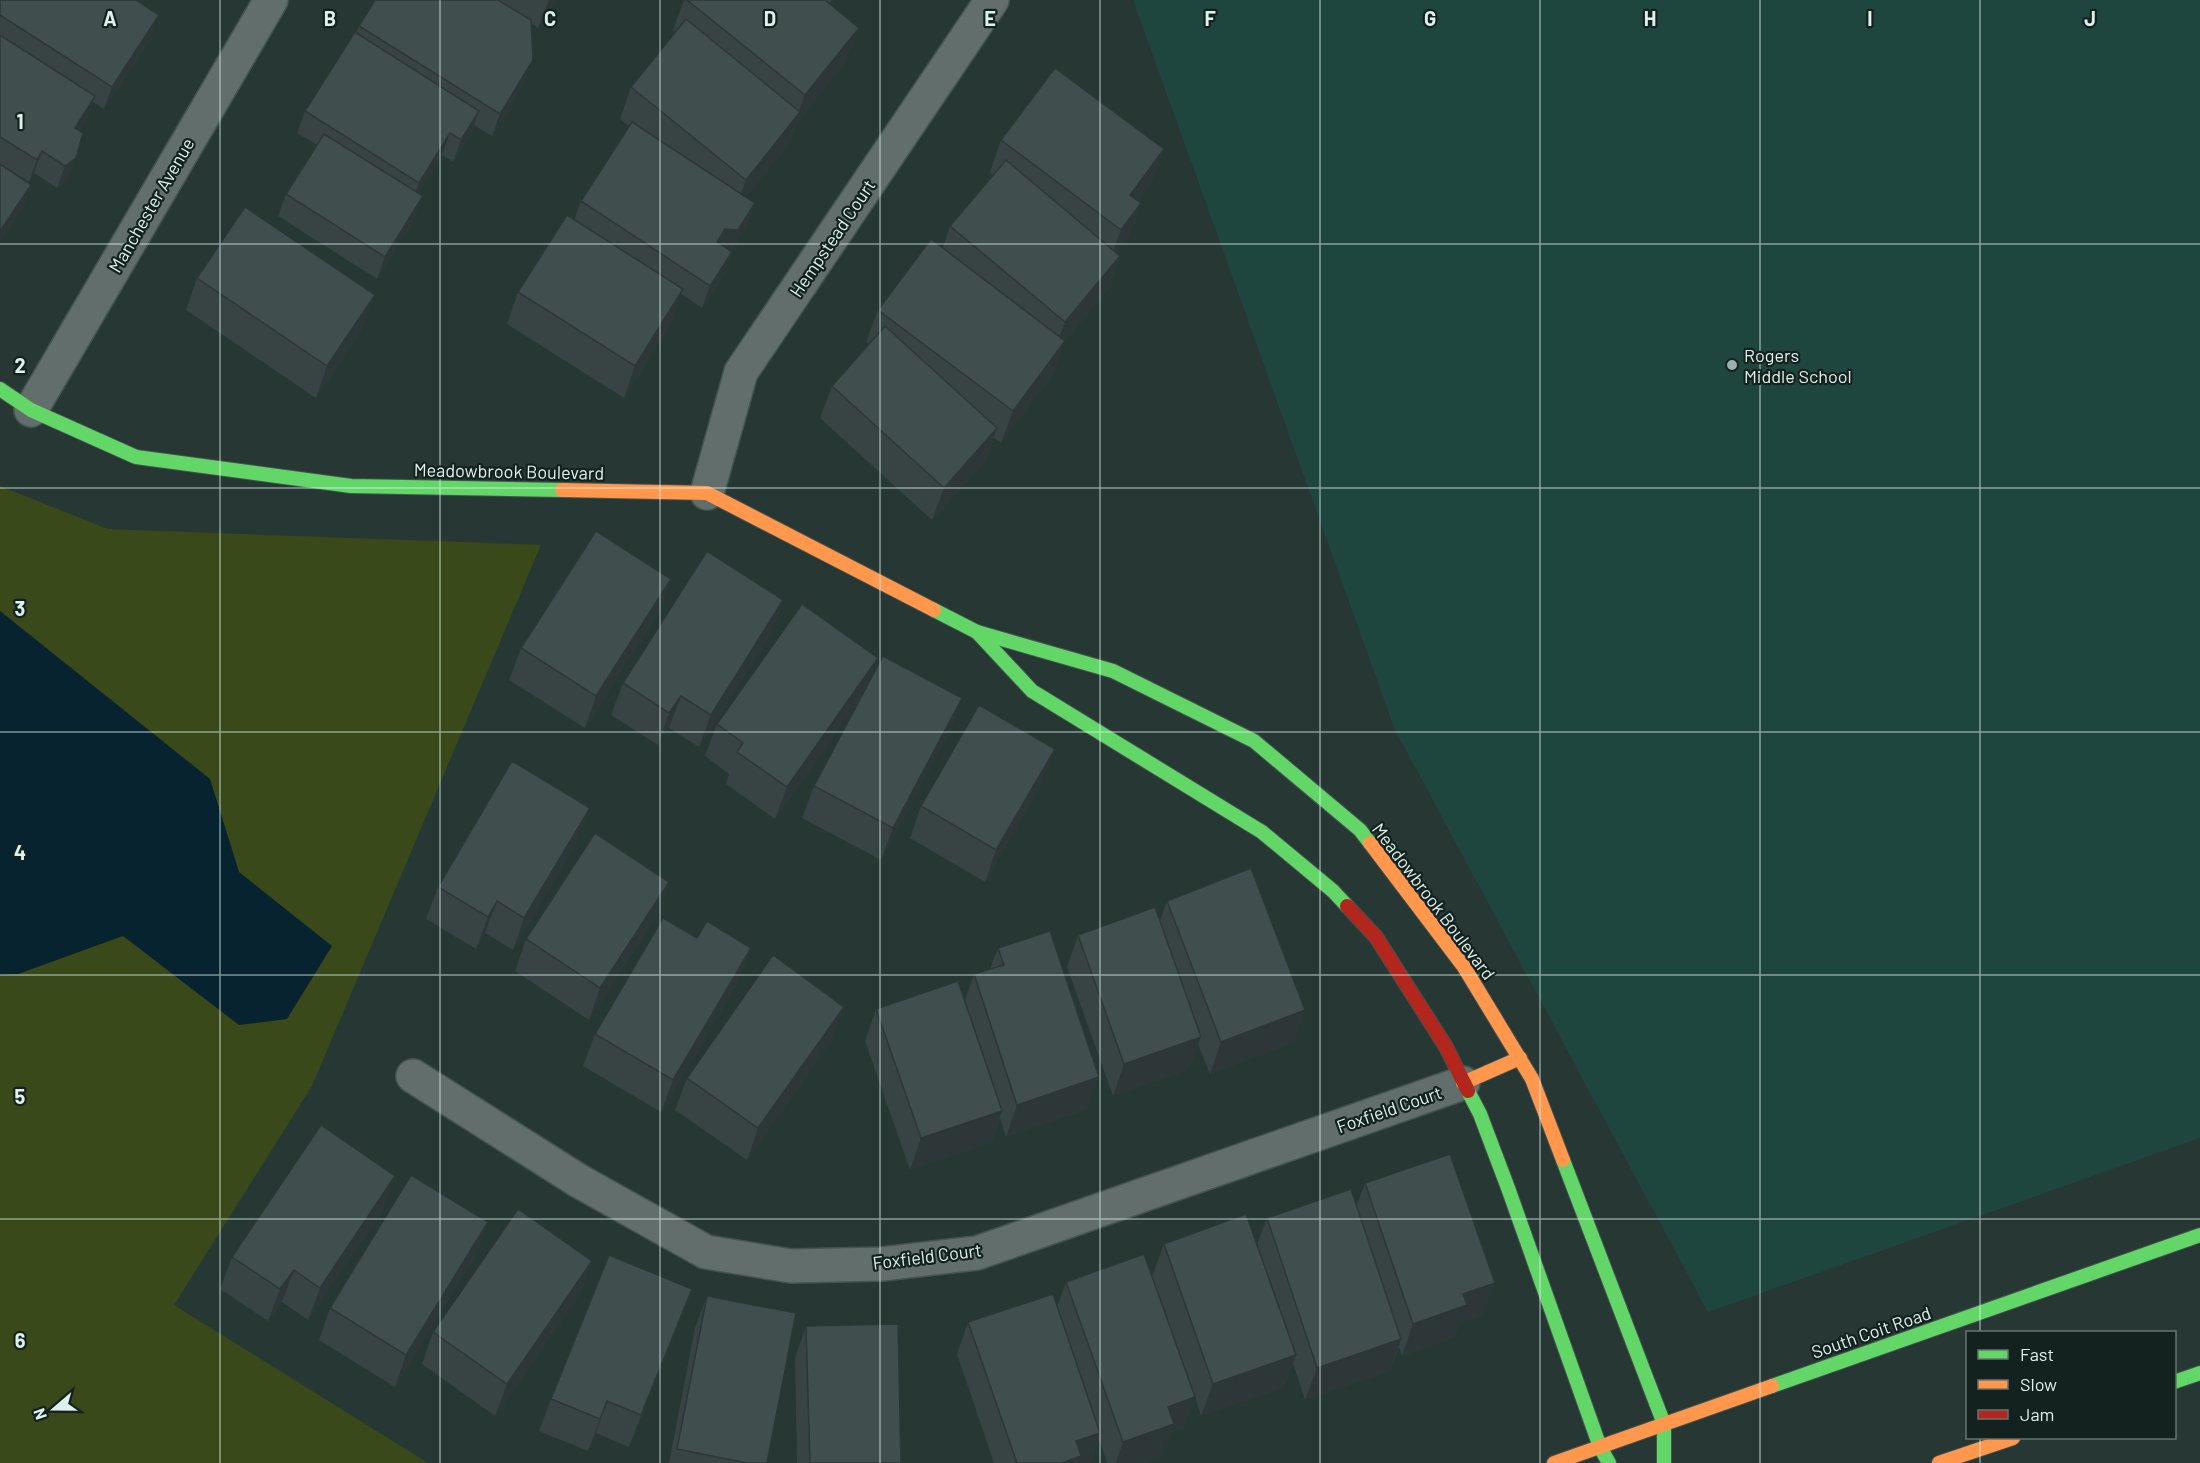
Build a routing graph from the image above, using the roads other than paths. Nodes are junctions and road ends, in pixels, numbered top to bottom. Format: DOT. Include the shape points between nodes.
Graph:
graph roads {
  1 [pos="271,0"];
  2 [pos="992,0"];
  3 [pos="0,389"];
  4 [pos="0,398"];
  5 [pos="26,407"];
  6 [pos="707,493"];
  7 [pos="977,632"];
  8 [pos="1520,1058"];
  9 [pos="412,1076"];
  10 [pos="1463,1083"];
  11 [pos="2200,1235"];
  12 [pos="2200,1373"];
  13 [pos="2176,1382"];
  14 [pos="1664,1424"];
  15 [pos="2007,1439"];
  16 [pos="1600,1447"];
  17 [pos="1554,1463"];
  18 [pos="1609,1463"];
  19 [pos="1664,1463"];
  20 [pos="1939,1463"];
  1 -- 5 [label="street, Manchester Avenue"];
  2 -- 6 [label="street, Hempstead Court" via="741,372"];
  3 -- 5 [label="street, Meadowbrook Boulevard"];
  4 -- 5 [label="street, Meadowbrook Boulevard"];
  5 -- 6 [label="street, Meadowbrook Boulevard" via="136,458 351,486"];
  6 -- 7 [label="street, Meadowbrook Boulevard"];
  7 -- 8 [label="street, Meadowbrook Boulevard" via="1113,671 1254,741 1360,830 1464,967"];
  7 -- 10 [label="street, Meadowbrook Boulevard" via="1032,691 1262,832 1333,891 1376,937 1446,1047"];
  8 -- 10 [label="street"];
  8 -- 14 [label="street, Meadowbrook Boulevard" via="1532,1079"];
  9 -- 10 [label="street, Foxfield Court" via="579,1181 706,1252 791,1266 882,1264 977,1253"];
  10 -- 16 [label="street, Meadowbrook Boulevard" via="1480,1113"];
  11 -- 14 [label="street, South Coit Road"];
  12 -- 13 [label="street"];
  14 -- 16 [label="street, South Coit Road"];
  14 -- 19 [label="street, Meadowbrook Boulevard"];
  15 -- 20 [label="street"];
  16 -- 17 [label="street, South Coit Road"];
  16 -- 18 [label="street, Meadowbrook Boulevard"];
}
